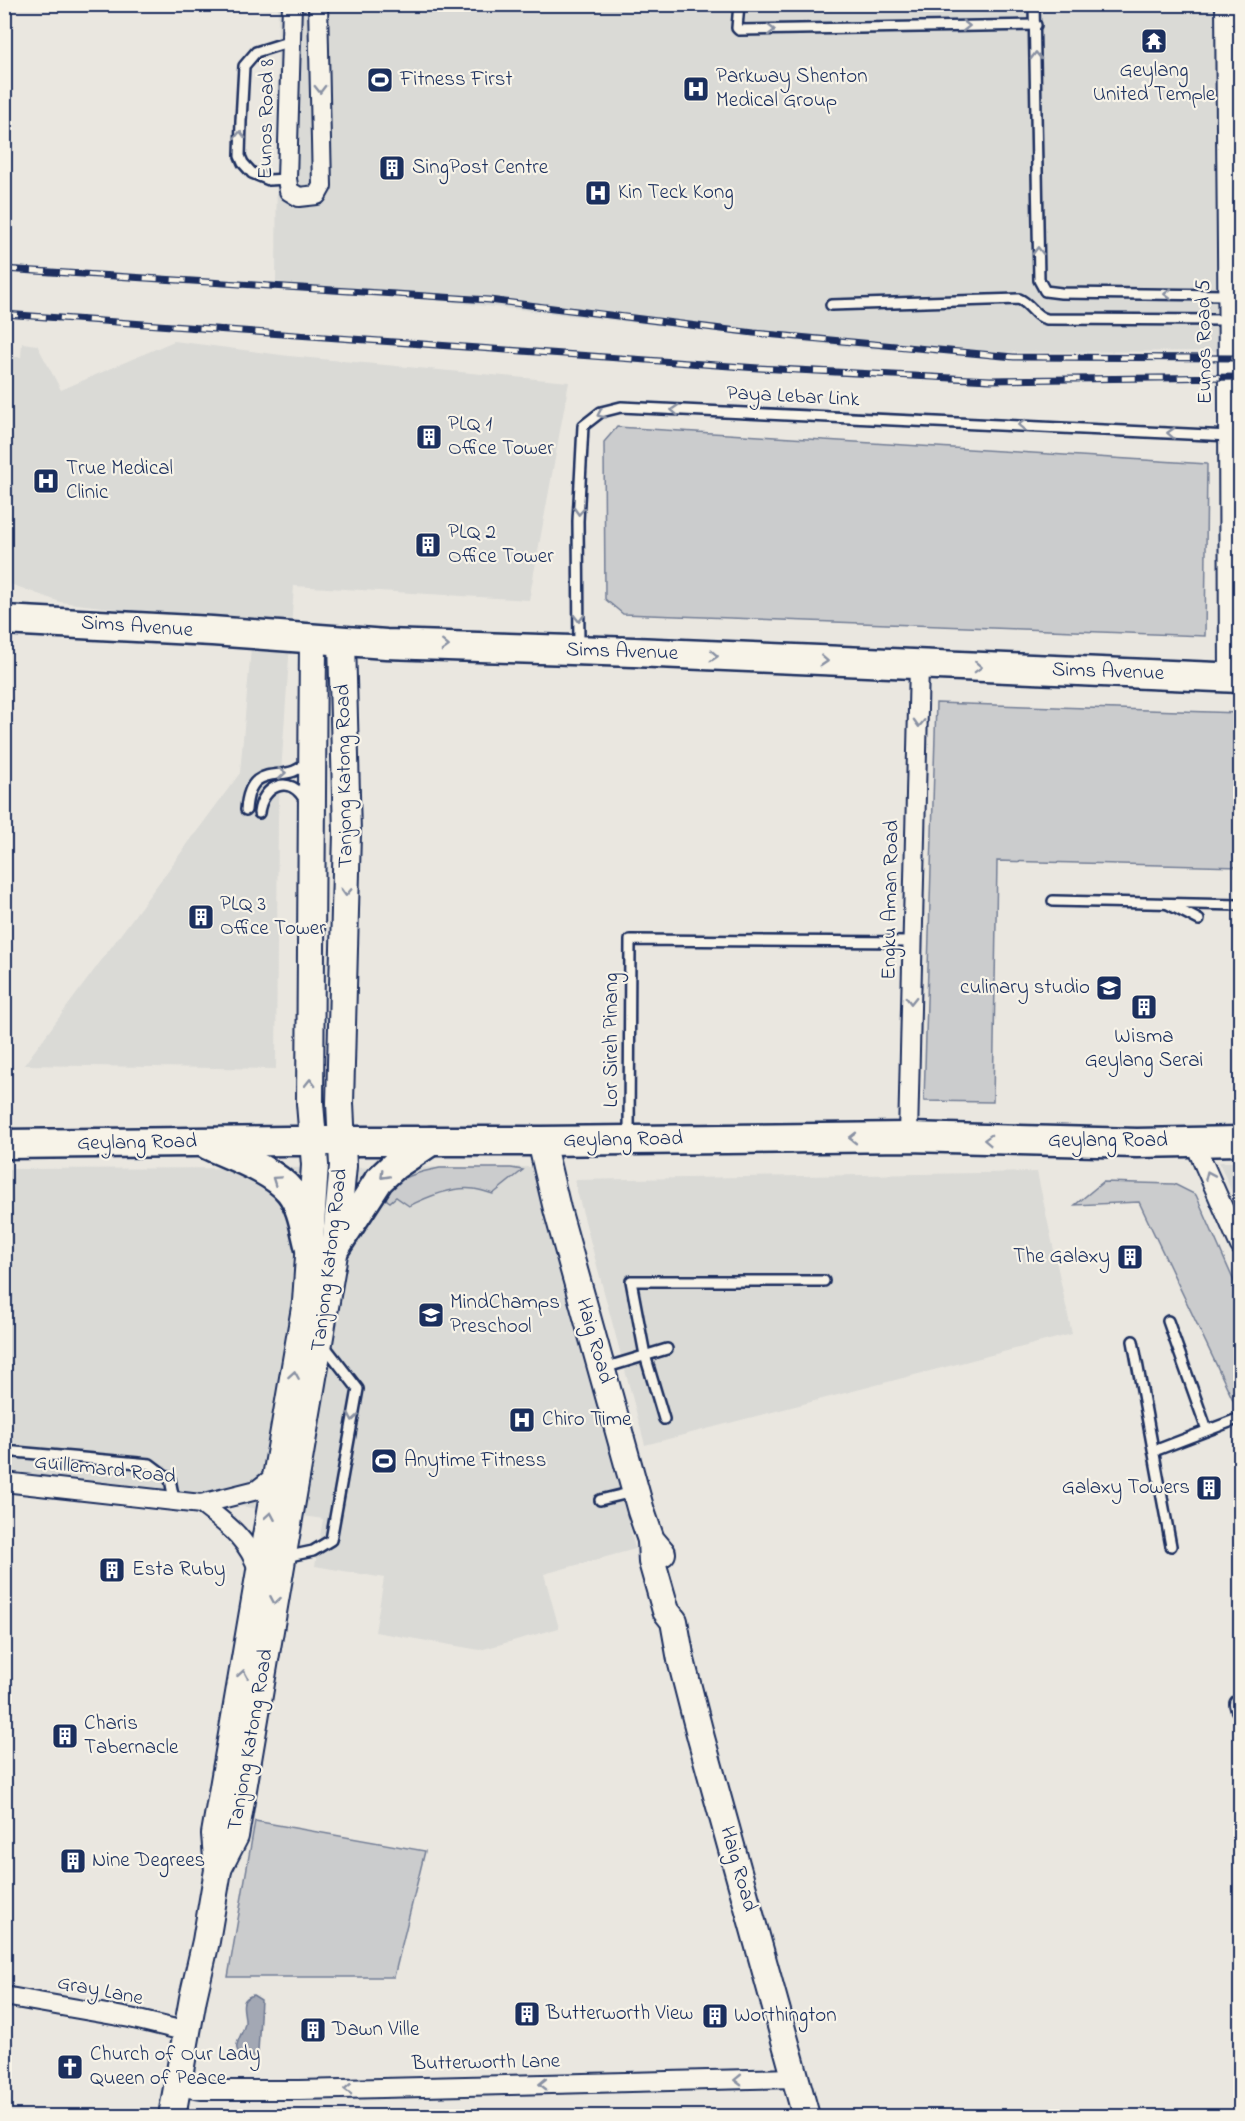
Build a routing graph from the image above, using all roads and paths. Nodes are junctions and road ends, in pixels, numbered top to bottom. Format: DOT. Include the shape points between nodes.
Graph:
graph roads {
  1 [pos="292,4"];
  2 [pos="318,4"];
  3 [pos="739,4"];
  4 [pos="1034,4"];
  5 [pos="1225,4"];
  6 [pos="1036,25"];
  7 [pos="291,41"];
  8 [pos="287,179"];
  9 [pos="1226,295"];
  10 [pos="831,305"];
  11 [pos="1228,320"];
  12 [pos="1230,436"];
  13 [pos="7,618"];
  14 [pos="313,639"];
  15 [pos="342,641"];
  16 [pos="579,650"];
  17 [pos="919,665"];
  18 [pos="1235,678"];
  19 [pos="312,733"];
  20 [pos="246,810"];
  21 [pos="260,813"];
  22 [pos="312,842"];
  23 [pos="1053,901"];
  24 [pos="1166,903"];
  25 [pos="1240,905"];
  26 [pos="1199,920"];
  27 [pos="912,942"];
  28 [pos="908,1137"];
  29 [pos="629,1139"];
  30 [pos="327,1141"];
  31 [pos="431,1141"];
  32 [pos="541,1141"];
  33 [pos="1240,1141"];
  34 [pos="203,1142"];
  35 [pos="1194,1142"];
  36 [pos="4,1144"];
  37 [pos="1240,1246"];
  38 [pos="322,1248"];
  39 [pos="824,1281"];
  40 [pos="1168,1321"];
  41 [pos="321,1341"];
  42 [pos="1133,1341"];
  43 [pos="668,1349"];
  44 [pos="645,1355"];
  45 [pos="601,1369"];
  46 [pos="1240,1418"];
  47 [pos="664,1419"];
  48 [pos="1207,1430"];
  49 [pos="4,1451"];
  50 [pos="1154,1451"];
  51 [pos="281,1454"];
  52 [pos="4,1482"];
  53 [pos="636,1491"];
  54 [pos="174,1500"];
  55 [pos="600,1500"];
  56 [pos="201,1504"];
  57 [pos="1171,1546"];
  58 [pos="282,1557"];
  59 [pos="260,1574"];
  60 [pos="218,1870"];
  61 [pos="4,1996"];
  62 [pos="188,2031"];
  63 [pos="796,2078"];
  64 [pos="177,2086"];
  65 [pos="172,2116"];
  66 [pos="806,2116"];
  1 -- 7 [label="street, Eunos Road 8"];
  2 -- 8 [label="street, Eunos Road 8, one-way" via="321,190 313,196 299,197 289,191"];
  3 -- 6 [label="lane, one-way" via="739,30"];
  4 -- 6 [label="lane"];
  5 -- 9 [label="street, Eunos Road 5"];
  9 -- 6 [label="lane, one-way" via="1046,291 1039,280"];
  7 -- 8 [label="street, Eunos Road 8"];
  8 -- 7 [label="lane, one-way" via="269,180 252,173 243,163 241,121 244,66 256,52"];
  9 -- 11 [label="street, Eunos Road 5"];
  10 -- 11 [label="lane" via="1019,299 1037,316 1047,319"];
  11 -- 12 [label="street, Eunos Road 5"];
  12 -- 16 [label="lane, Paya Lebar Link, one-way" via="621,407 601,412 583,426 578,521"];
  12 -- 18 [label="street, Eunos Road 5"];
  13 -- 14 [label="main road, Sims Avenue"];
  14 -- 15 [label="main road, Sims Avenue"];
  14 -- 19 [label="main road, Tanjong Katong Road"];
  15 -- 16 [label="main road, Sims Avenue, one-way"];
  15 -- 30 [label="main road, Tanjong Katong Road, one-way" via="347,833 340,1103"];
  16 -- 17 [label="main road, Sims Avenue, one-way"];
  17 -- 18 [label="main road, Sims Avenue, one-way"];
  17 -- 27 [label="street, Engku Aman Road, one-way"];
  20 -- 19 [label="lane, one-way" via="249,793 258,780 304,766"];
  19 -- 22 [label="main road, Tanjong Katong Road"];
  21 -- 22 [label="lane" via="264,795 272,788 290,786 304,799"];
  30 -- 22 [label="main road, Tanjong Katong Road, one-way" via="310,1103"];
  23 -- 24 [label="lane"];
  24 -- 25 [label="lane"];
  24 -- 26 [label="lane"];
  27 -- 28 [label="street, Engku Aman Road, one-way"];
  27 -- 29 [label="lane, Lor Sireh Pinang" via="630,940"];
  28 -- 29 [label="main road, Geylang Road, one-way"];
  35 -- 28 [label="main road, Geylang Road, one-way"];
  29 -- 32 [label="main road, Geylang Road"];
  30 -- 31 [label="main road, Geylang Road"];
  30 -- 34 [label="main road, Geylang Road"];
  30 -- 38 [label="main road, Tanjong Katong Road" via="343,1166"];
  31 -- 32 [label="main road, Geylang Road"];
  31 -- 38 [label="main road, one-way" via="394,1165"];
  32 -- 45 [label="main road, Haig Road"];
  33 -- 35 [label="main road, Geylang Road"];
  34 -- 36 [label="main road, Geylang Road"];
  38 -- 34 [label="main road, one-way" via="291,1192 278,1180"];
  37 -- 35 [label="street, one-way"];
  38 -- 41 [label="main road, Tanjong Katong Road"];
  51 -- 38 [label="main road, Tanjong Katong Road, one-way" via="306,1302"];
  39 -- 44 [label="lane" via="632,1281"];
  40 -- 48 [label="lane"];
  41 -- 58 [label="main road, Tanjong Katong Road"];
  41 -- 58 [label="lane, one-way" via="358,1389 331,1540 313,1551"];
  42 -- 50 [label="lane"];
  43 -- 44 [label="lane"];
  44 -- 45 [label="lane"];
  44 -- 47 [label="lane"];
  45 -- 53 [label="main road, Haig Road"];
  46 -- 48 [label="lane"];
  48 -- 50 [label="lane"];
  49 -- 54 [label="lane" via="150,1464 170,1479"];
  50 -- 57 [label="lane"];
  51 -- 56 [label="street, Guillemard Road" via="270,1479 257,1490"];
  59 -- 51 [label="main road, Tanjong Katong Road, one-way"];
  52 -- 54 [label="street, Guillemard Road"];
  53 -- 55 [label="lane"];
  53 -- 63 [label="main road, Haig Road" via="651,1540 652,1562 666,1611 674,1621 701,1738"];
  54 -- 56 [label="street, Guillemard Road"];
  56 -- 59 [label="street, Guillemard Road" via="246,1544"];
  58 -- 60 [label="main road, Tanjong Katong Road, one-way" via="235,1836"];
  60 -- 59 [label="main road, Tanjong Katong Road, one-way" via="215,1834"];
  60 -- 62 [label="main road, Tanjong Katong Road"];
  61 -- 62 [label="street, Gray Lane"];
  62 -- 64 [label="main road, Tanjong Katong Road"];
  63 -- 64 [label="street, Butterworth Lane, one-way" via="311,2090 201,2090"];
  63 -- 66 [label="main road, Haig Road"];
  64 -- 65 [label="main road, Tanjong Katong Road"];
}
